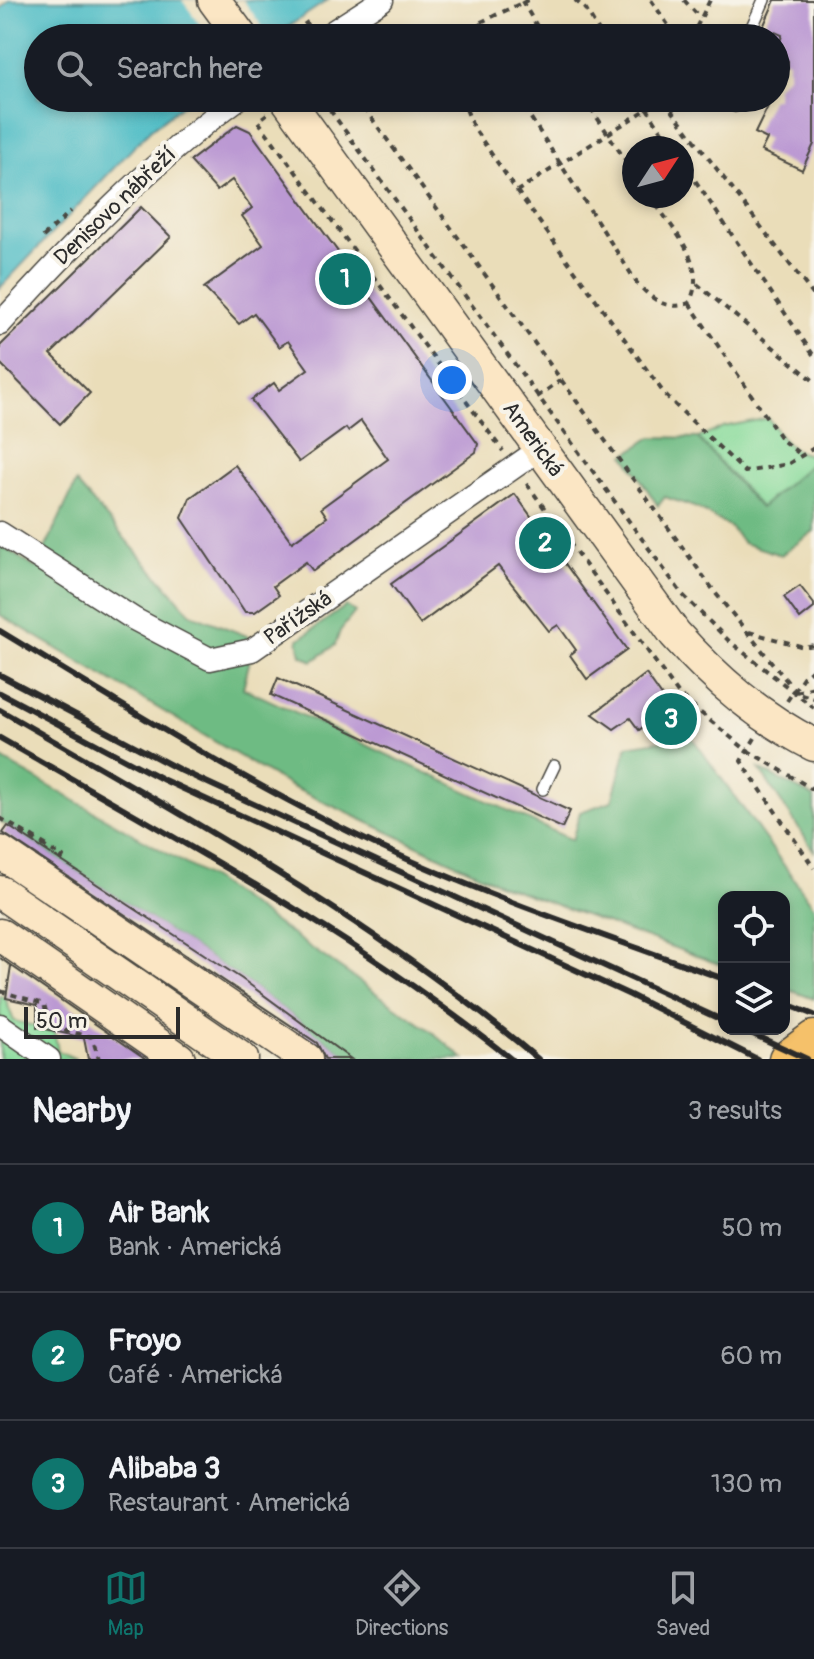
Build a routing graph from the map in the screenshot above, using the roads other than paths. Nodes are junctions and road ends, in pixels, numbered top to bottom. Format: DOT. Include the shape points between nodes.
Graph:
graph roads {
  1 [pos="214,0"];
  2 [pos="382,0"];
  3 [pos="764,0"];
  4 [pos="232,24"];
  5 [pos="345,24"];
  6 [pos="753,24"];
  7 [pos="221,112"];
  8 [pos="296,112"];
  9 [pos="0,324"];
  10 [pos="540,449"];
  11 [pos="0,533"];
  12 [pos="814,745"];
  13 [pos="554,766"];
  14 [pos="543,789"];
  15 [pos="1,831"];
  16 [pos="0,892"];
  17 [pos="0,935"];
  18 [pos="0,1025"];
  19 [pos="814,1039"];
  20 [pos="49,1059"];
  21 [pos="179,1059"];
  22 [pos="242,1059"];
  23 [pos="306,1059"];
  24 [pos="787,1059"];
  1 -- 4 [label="street"];
  2 -- 5 [label="street"];
  3 -- 6 [label="lane"];
  7 -- 9 [label="street, Denisovo nábřeží" via="66,251"];
  8 -- 10 [label="street, Americká"];
  10 -- 11 [label="street, Pařížská" via="252,650 210,659 134,619"];
  10 -- 12 [label="street, Americká" via="705,668 768,721"];
  13 -- 14 [label="lane"];
  15 -- 23 [label="street"];
  16 -- 22 [label="street"];
  17 -- 21 [label="street"];
  18 -- 20 [label="street"];
  19 -- 24 [label="main road"];
}
